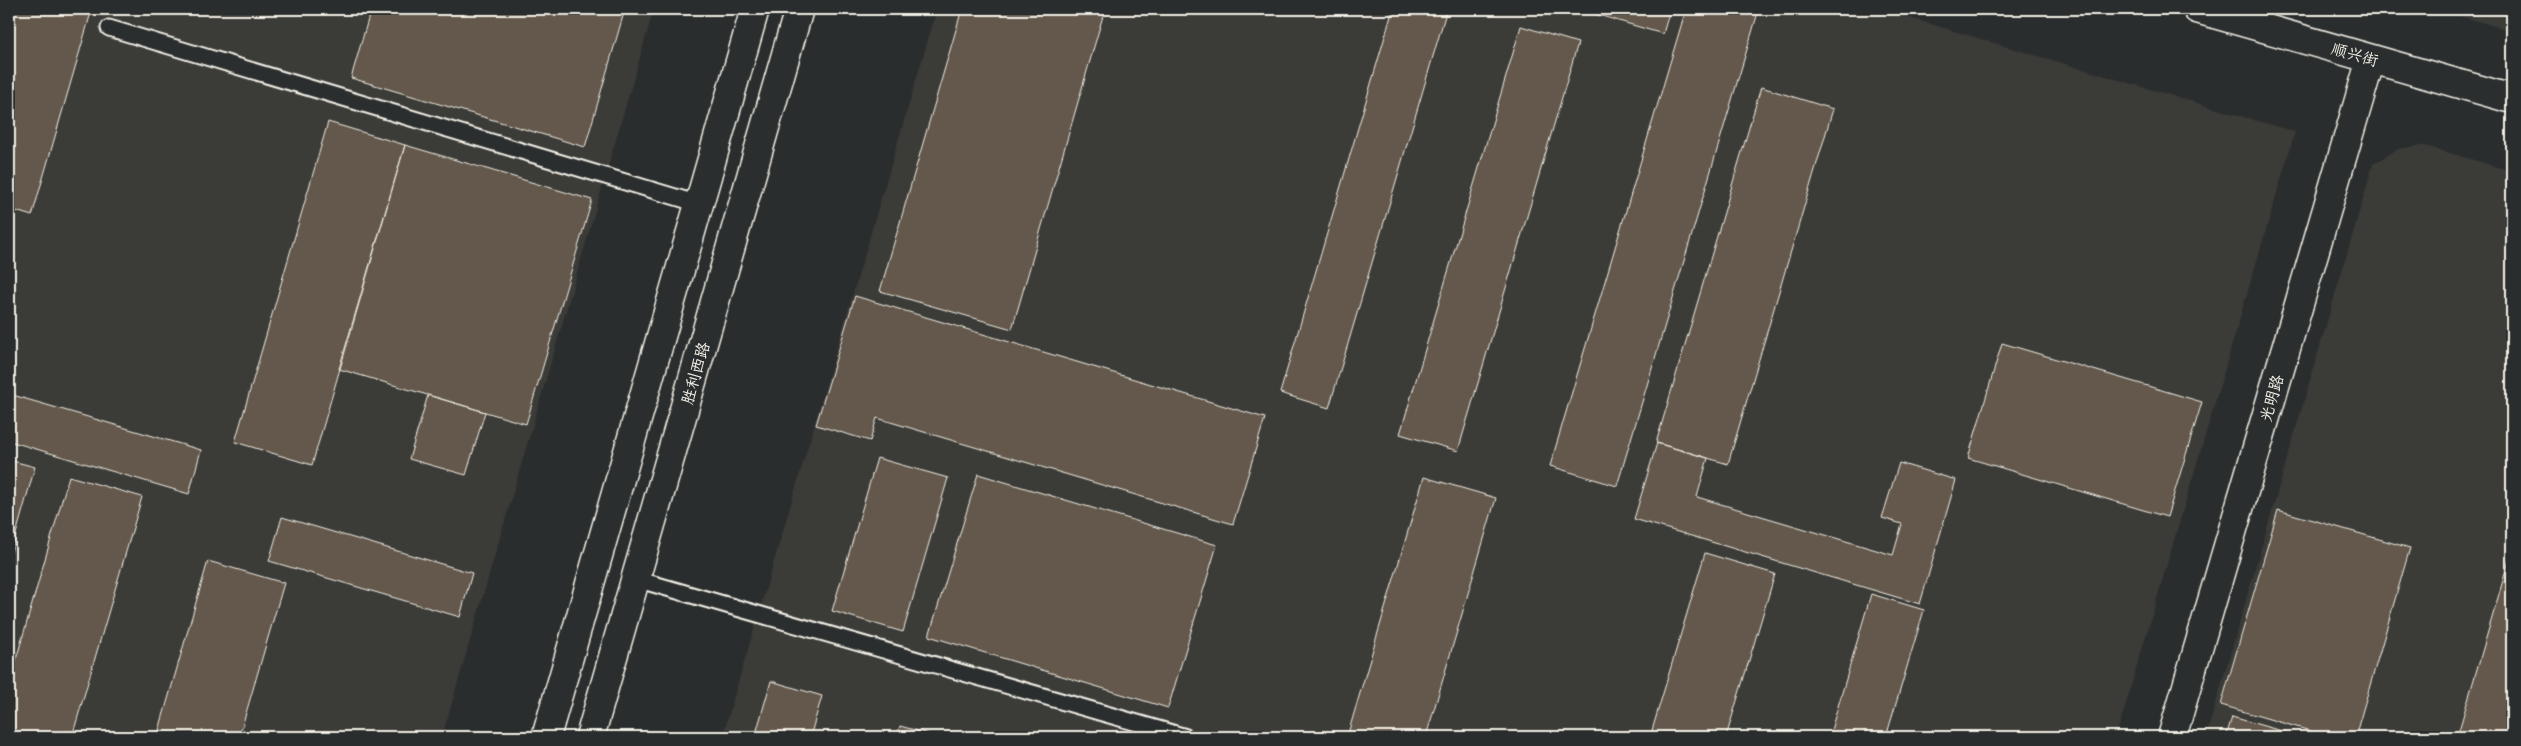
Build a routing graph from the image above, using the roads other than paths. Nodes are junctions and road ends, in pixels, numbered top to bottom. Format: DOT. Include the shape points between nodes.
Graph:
graph roads {
  1 [pos="755,9"];
  2 [pos="799,9"];
  3 [pos="2205,10"];
  4 [pos="109,28"];
  5 [pos="2371,59"];
  6 [pos="2512,99"];
  7 [pos="699,204"];
  8 [pos="636,579"];
  9 [pos="546,737"];
  10 [pos="590,737"];
  11 [pos="1186,737"];
  12 [pos="2172,737"];
  1 -- 7 [label="main road"];
  2 -- 8 [label="main road, 胜利西路"];
  3 -- 5 [label="main road, 顺兴街"];
  4 -- 7 [label="lane"];
  5 -- 6 [label="main road, 顺兴街"];
  5 -- 12 [label="main road, 光明路"];
  7 -- 9 [label="main road"];
  8 -- 10 [label="main road, 胜利西路"];
  8 -- 11 [label="lane"];
}
